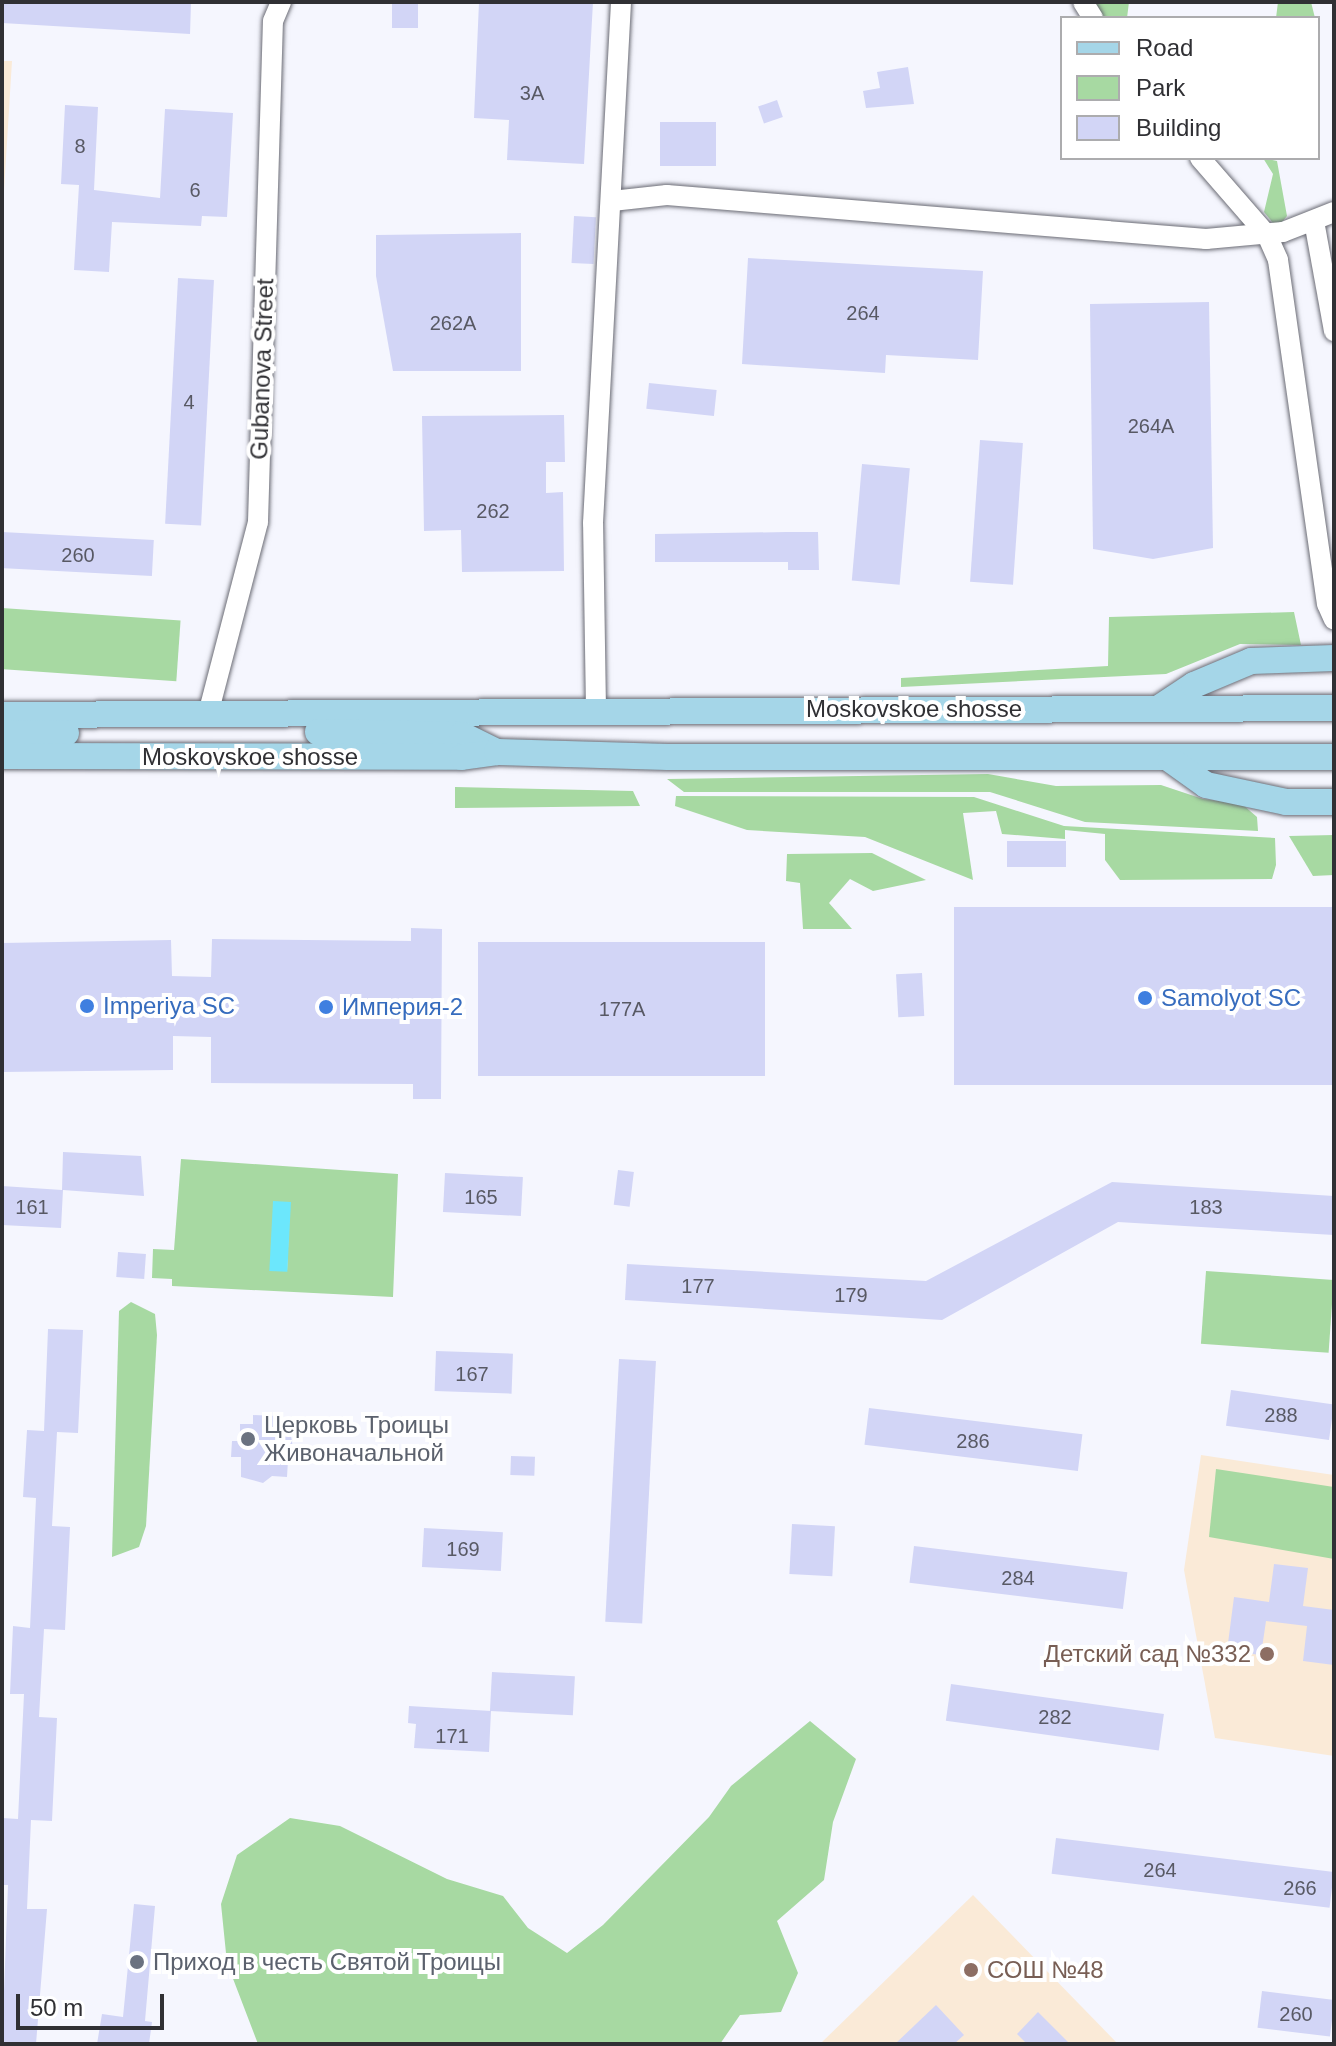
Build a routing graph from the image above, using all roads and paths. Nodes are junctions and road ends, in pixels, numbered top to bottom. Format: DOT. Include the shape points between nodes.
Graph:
graph roads {
  1 [pos="281,2"];
  2 [pos="621,2"];
  3 [pos="1202,160"];
  4 [pos="612,201"];
  5 [pos="1334,212"];
  6 [pos="1314,221"];
  7 [pos="1267,235"];
  8 [pos="1334,331"];
  9 [pos="1332,609"];
  10 [pos="1334,658"];
  11 [pos="1159,708"];
  12 [pos="1334,708"];
  13 [pos="596,710"];
  14 [pos="2,715"];
  15 [pos="494,716"];
  16 [pos="207,722"];
  17 [pos="2,734"];
  18 [pos="462,735"];
  19 [pos="497,752"];
  20 [pos="2,756"];
  21 [pos="1334,757"];
  22 [pos="1171,760"];
  23 [pos="1334,802"];
  1 -- 16 [label="street, Gubanova Street" via="273,21 258,522"];
  2 -- 4 [label="street"];
  3 -- 7 [label="street"];
  4 -- 7 [label="street" via="667,195 1206,239"];
  4 -- 13 [label="street" via="593,523"];
  5 -- 6 [label="street"];
  6 -- 7 [label="street"];
  6 -- 8 [label="street"];
  7 -- 9 [label="street" via="1278,260"];
  10 -- 11 [label="main road" via="1251,661 1194,685"];
  11 -- 12 [label="main road, Moskovskoe shosse"];
  11 -- 13 [label="main road, Moskovskoe shosse"];
  13 -- 15 [label="main road, Moskovskoe shosse"];
  14 -- 16 [label="main road, Moskovskoe shosse"];
  15 -- 16 [label="main road, Moskovskoe shosse"];
  15 -- 18 [label="main road, Moskovskoe shosse"];
  16 -- 17 [label="main road, Moskovskoe shosse"];
  16 -- 18 [label="main road, Moskovskoe shosse"];
  18 -- 19 [label="main road, Moskovskoe shosse"];
  19 -- 20 [label="main road, Moskovskoe shosse" via="462,757"];
  19 -- 22 [label="main road, Moskovskoe shosse"];
  21 -- 22 [label="main road, Moskovskoe shosse"];
  22 -- 23 [label="main road" via="1206,785 1286,802"];
}
